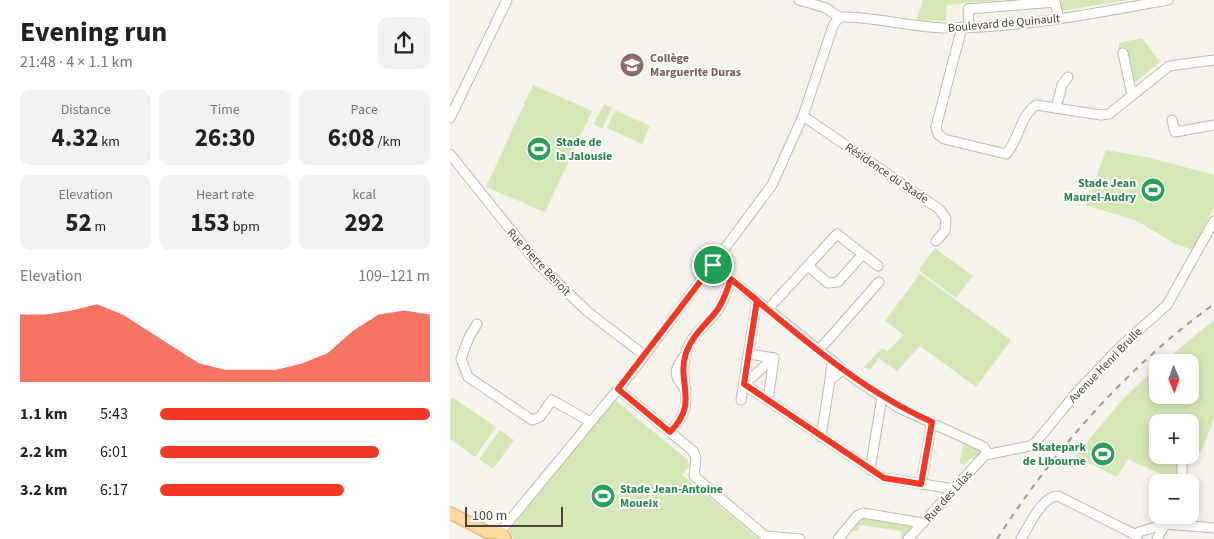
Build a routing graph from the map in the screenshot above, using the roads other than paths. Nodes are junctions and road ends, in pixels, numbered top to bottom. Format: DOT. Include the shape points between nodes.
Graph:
graph roads {
  1 [pos="507,0"];
  2 [pos="800,0"];
  3 [pos="1168,0"];
  4 [pos="1004,6"];
  5 [pos="839,17"];
  6 [pos="1059,19"];
  7 [pos="1004,24"];
  8 [pos="965,27"];
  9 [pos="1123,52"];
  10 [pos="1214,60"];
  11 [pos="1068,77"];
  12 [pos="1132,96"];
  13 [pos="1056,108"];
  14 [pos="803,116"];
  15 [pos="450,118"];
  16 [pos="1172,120"];
  17 [pos="1214,125"];
  18 [pos="450,154"];
  19 [pos="1214,221"];
  20 [pos="936,241"];
  21 [pos="862,255"];
  22 [pos="713,265"];
  23 [pos="808,266"];
  24 [pos="878,266"];
  25 [pos="731,279"];
  26 [pos="879,282"];
  27 [pos="757,300"];
  28 [pos="768,309"];
  29 [pos="477,324"];
  30 [pos="820,350"];
  31 [pos="748,354"];
  32 [pos="644,355"];
  33 [pos="774,358"];
  34 [pos="832,360"];
  35 [pos="844,370"];
  36 [pos="830,380"];
  37 [pos="744,384"];
  38 [pos="618,389"];
  39 [pos="882,396"];
  40 [pos="741,400"];
  41 [pos="768,400"];
  42 [pos="892,403"];
  43 [pos="879,414"];
  44 [pos="589,422"];
  45 [pos="932,422"];
  46 [pos="670,432"];
  47 [pos="821,436"];
  48 [pos="988,454"];
  49 [pos="870,470"];
  50 [pos="921,484"];
  51 [pos="954,489"];
  52 [pos="450,513"];
  53 [pos="450,518"];
  54 [pos="923,523"];
  55 [pos="1166,524"];
  56 [pos="1214,528"];
  57 [pos="500,537"];
  58 [pos="1137,537"];
  59 [pos="777,538"];
  60 [pos="800,539"];
  61 [pos="838,539"];
  62 [pos="908,539"];
  63 [pos="1021,539"];
  64 [pos="1157,539"];
  1 -- 15 [label="street"];
  2 -- 5 [label="street" via="826,8"];
  3 -- 6 [label="street, Boulevard de Quinault"];
  4 -- 6 [label="street" via="1055,2"];
  4 -- 7 [label="street"];
  4 -- 8 [label="street" via="968,9"];
  5 -- 8 [label="street, Boulevard de Quinault" via="854,16 914,26"];
  5 -- 14 [label="street" via="833,26"];
  6 -- 7 [label="street, Boulevard de Quinault"];
  7 -- 8 [label="street, Boulevard de Quinault"];
  8 -- 13 [label="street" via="936,127 938,134 944,139 1006,154 1030,109 1036,105"];
  9 -- 12 [label="street"];
  10 -- 12 [label="street" via="1169,66"];
  11 -- 13 [label="street" via="1062,85"];
  12 -- 13 [label="street" via="1109,114"];
  14 -- 20 [label="street, Résidence du Stade" via="939,209 946,218 945,231"];
  14 -- 22 [label="street" via="772,185"];
  16 -- 17 [label="street" via="1176,132"];
  18 -- 32 [label="street, Rue Pierre Benoît" via="538,264 588,312"];
  19 -- 48 [label="street, Avenue Henri Brulle" via="1167,305 1122,345 1077,392 1036,442"];
  21 -- 23 [label="street" via="838,282 828,283"];
  21 -- 23 [label="street" via="837,234"];
  21 -- 24 [label="street"];
  22 -- 25 [label="street"];
  22 -- 32 [label="street"];
  23 -- 28 [label="street"];
  25 -- 27 [label="street"];
  25 -- 46 [label="street" via="720,306 697,333 685,354 683,413"];
  26 -- 30 [label="street"];
  27 -- 28 [label="street"];
  27 -- 31 [label="street"];
  28 -- 30 [label="street"];
  29 -- 44 [label="street" via="462,359 468,377 532,420 540,418 552,400"];
  30 -- 34 [label="street"];
  31 -- 33 [label="street"];
  31 -- 37 [label="street"];
  32 -- 38 [label="street"];
  33 -- 37 [label="street"];
  33 -- 41 [label="street"];
  34 -- 35 [label="street"];
  34 -- 36 [label="street"];
  35 -- 36 [label="street"];
  35 -- 39 [label="street"];
  36 -- 47 [label="street"];
  37 -- 40 [label="street"];
  37 -- 41 [label="street"];
  38 -- 44 [label="street"];
  38 -- 46 [label="street"];
  39 -- 42 [label="street"];
  39 -- 43 [label="street"];
  41 -- 47 [label="street"];
  42 -- 43 [label="street"];
  42 -- 45 [label="street"];
  43 -- 49 [label="street"];
  44 -- 57 [label="street"];
  45 -- 48 [label="street" via="984,447"];
  45 -- 50 [label="street"];
  46 -- 59 [label="street" via="693,452 696,458 694,476 765,536"];
  47 -- 49 [label="street"];
  48 -- 51 [label="street, Rue des Lilas"];
  49 -- 50 [label="street" via="884,478"];
  50 -- 51 [label="street"];
  51 -- 54 [label="street, Rue des Lilas"];
  52 -- 57 [label="main road"];
  53 -- 57 [label="main road"];
  54 -- 61 [label="street" via="863,513"];
  54 -- 62 [label="street, Rue des Lilas"];
  55 -- 56 [label="street"];
  55 -- 58 [label="street"];
  55 -- 64 [label="street"];
  58 -- 63 [label="street" via="1053,496 1046,500"];
  59 -- 60 [label="street"];
}
